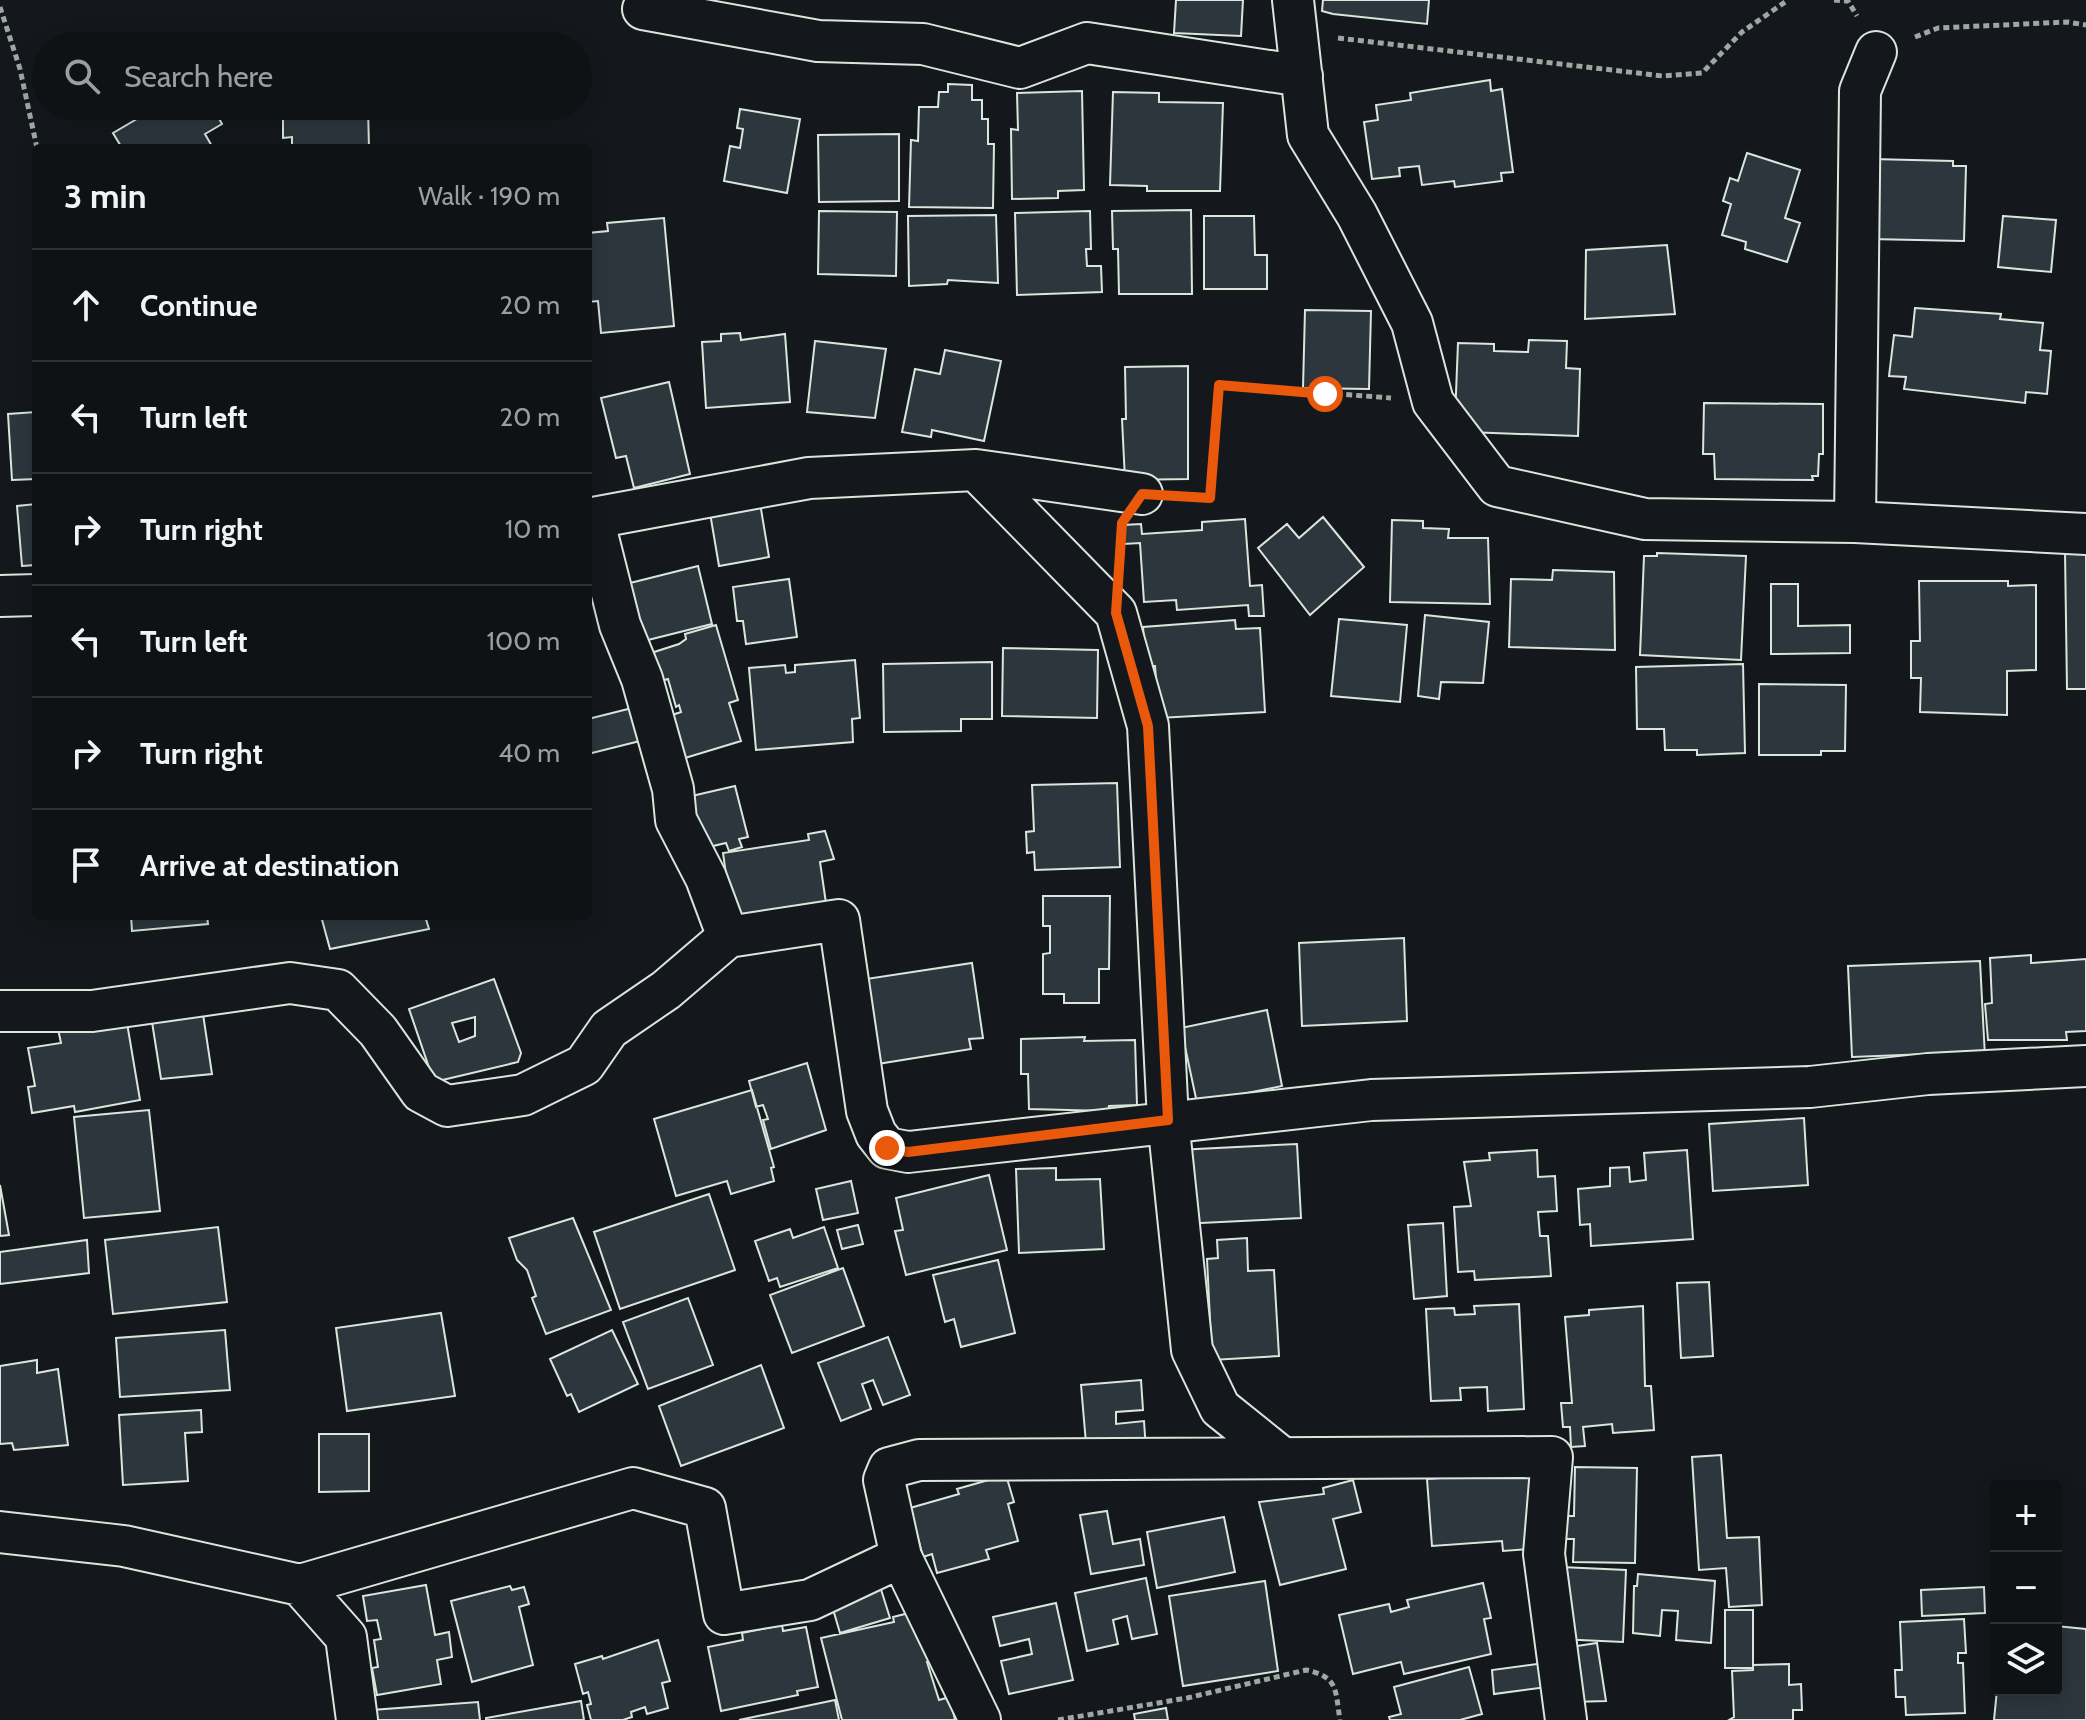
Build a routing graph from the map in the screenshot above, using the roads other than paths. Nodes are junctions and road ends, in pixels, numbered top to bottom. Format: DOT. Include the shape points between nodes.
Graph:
graph roads {
  1 [pos="643,9"];
  2 [pos="1295,17"];
  3 [pos="1876,52"];
  4 [pos="1302,76"];
  5 [pos="976,470"];
  6 [pos="1142,494"];
  7 [pos="592,519"];
  8 [pos="1855,522"];
  9 [pos="592,526"];
  10 [pos="2086,534"];
  11 [pos="32,595"];
  12 [pos="0,596"];
  13 [pos="728,937"];
  14 [pos="0,1011"];
  15 [pos="2086,1066"];
  16 [pos="1168,1120"];
  17 [pos="1281,1457"];
  18 [pos="0,1532"];
  19 [pos="901,1557"];
  20 [pos="300,1585"];
  21 [pos="357,1720"];
  22 [pos="980,1720"];
  23 [pos="1566,1720"];
  1 -- 4 [label="street" via="818,41 923,44 1020,68 1087,43"];
  2 -- 4 [label="street"];
  3 -- 8 [label="street" via="1860,91"];
  4 -- 8 [label="street" via="1308,135 1357,215 1412,323 1433,402 1497,486 1645,519"];
  5 -- 6 [label="street"];
  5 -- 7 [label="street" via="809,478"];
  5 -- 16 [label="street" via="1116,613 1148,726"];
  8 -- 10 [label="street"];
  9 -- 13 [label="street" via="620,625 642,679 673,789 676,820"];
  11 -- 12 [label="street"];
  13 -- 14 [label="street" via="666,990 609,1029 584,1065 523,1095 447,1106 421,1092 378,1031 338,990 290,983 92,1011"];
  13 -- 16 [label="street" via="839,920 867,1111 887,1148 908,1152"];
  15 -- 16 [label="street" via="1928,1074 1810,1087 1371,1100"];
  16 -- 17 [label="street" via="1192,1350 1220,1408"];
  17 -- 19 [label="street" via="901,1463 889,1468 884,1480"];
  17 -- 23 [label="street" via="1552,1457 1544,1554"];
  18 -- 20 [label="street" via="124,1546"];
  19 -- 20 [label="street" via="810,1600 724,1614 705,1508 633,1488"];
  19 -- 22 [label="street"];
  20 -- 21 [label="street" via="346,1637"];
}
